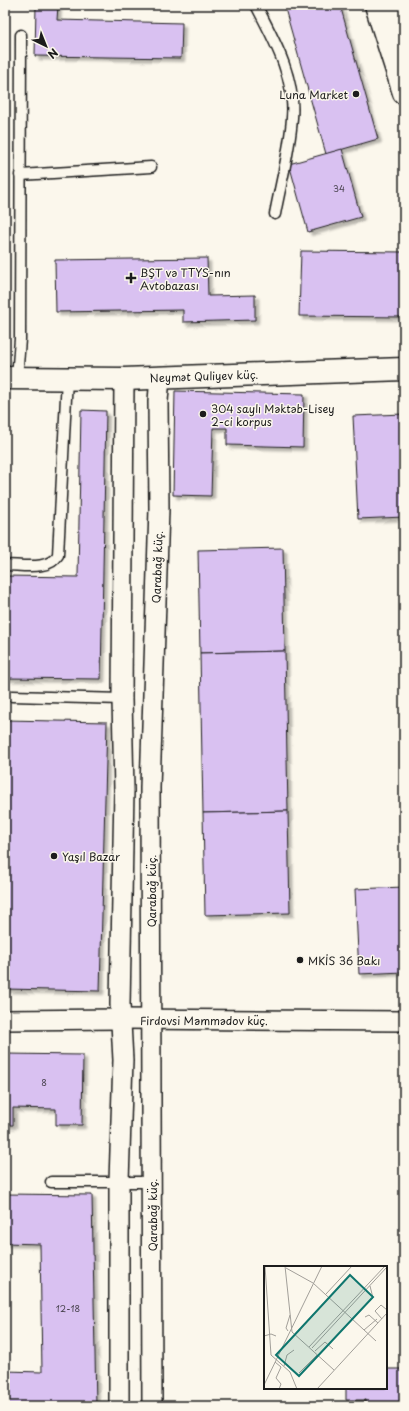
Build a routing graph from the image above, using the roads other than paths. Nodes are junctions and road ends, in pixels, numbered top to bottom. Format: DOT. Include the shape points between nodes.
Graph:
graph roads {
  1 [pos="256,5"];
  2 [pos="376,5"];
  3 [pos="394,5"];
  4 [pos="21,35"];
  5 [pos="404,38"];
  6 [pos="404,93"];
  7 [pos="151,167"];
  8 [pos="20,175"];
  9 [pos="275,214"];
  10 [pos="404,370"];
  11 [pos="160,377"];
  12 [pos="11,378"];
  13 [pos="68,378"];
  14 [pos="124,379"];
  15 [pos="5,565"];
  16 [pos="12,696"];
  17 [pos="122,699"];
  18 [pos="121,1019"];
  19 [pos="5,1020"];
  20 [pos="151,1020"];
  21 [pos="404,1021"];
  22 [pos="119,1181"];
  23 [pos="50,1182"];
  24 [pos="152,1182"];
  25 [pos="119,1406"];
  26 [pos="152,1406"];
  1 -- 9 [label="lane" via="285,69 292,98 292,117"];
  2 -- 6 [label="main road"];
  3 -- 5 [label="main road"];
  4 -- 8 [label="lane"];
  7 -- 8 [label="lane"];
  8 -- 12 [label="lane" via="20,339"];
  10 -- 11 [label="main road, Neymət Quliyev küç."];
  11 -- 14 [label="main road, Neymət Quliyev küç."];
  11 -- 20 [label="street, Qarabağ küç." via="150,788"];
  12 -- 13 [label="main road, Neymət Quliyev küç."];
  13 -- 14 [label="main road, Neymət Quliyev küç."];
  13 -- 15 [label="lane" via="58,555 48,565"];
  14 -- 17 [label="street"];
  16 -- 17 [label="lane"];
  17 -- 18 [label="street" via="124,790"];
  18 -- 19 [label="street, Firdovsi Məmmədov küç."];
  18 -- 20 [label="street, Firdovsi Məmmədov küç."];
  18 -- 22 [label="street"];
  20 -- 21 [label="street, Firdovsi Məmmədov küç."];
  20 -- 24 [label="street, Qarabağ küç."];
  22 -- 23 [label="lane"];
  22 -- 24 [label="lane"];
  22 -- 25 [label="street"];
  24 -- 26 [label="street, Qarabağ küç."];
}
